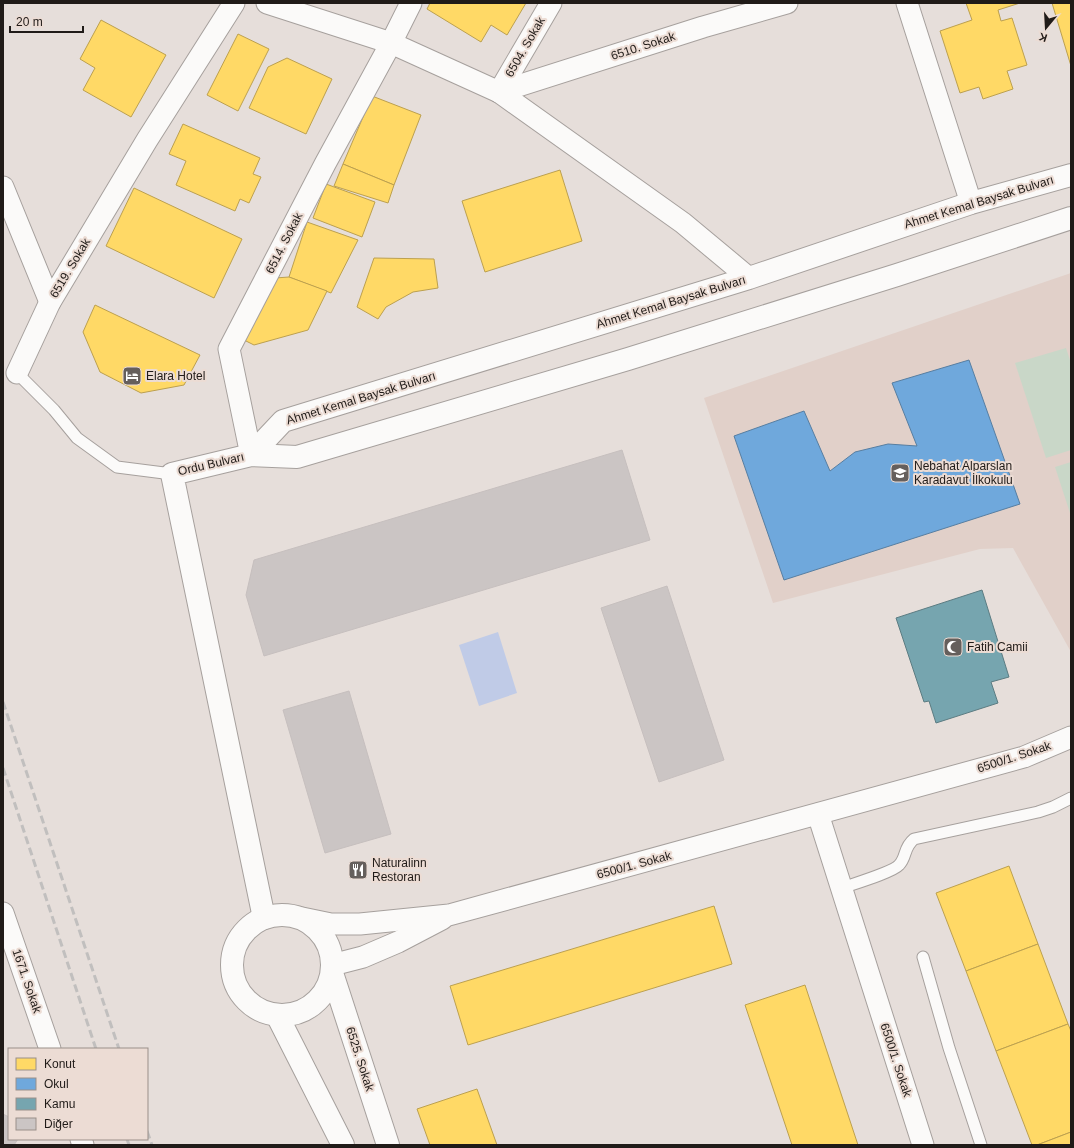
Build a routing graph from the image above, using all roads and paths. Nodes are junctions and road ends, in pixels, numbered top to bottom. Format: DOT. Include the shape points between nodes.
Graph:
graph roads {
  1 [pos="234,3"];
  2 [pos="267,3"];
  3 [pos="411,3"];
  4 [pos="551,3"];
  5 [pos="787,3"];
  6 [pos="907,3"];
  7 [pos="391,43"];
  8 [pos="499,92"];
  9 [pos="1071,175"];
  10 [pos="3,187"];
  11 [pos="971,204"];
  12 [pos="1071,218"];
  13 [pos="749,278"];
  14 [pos="50,302"];
  15 [pos="17,373"];
  16 [pos="251,455"];
  17 [pos="172,474"];
  18 [pos="1071,737"];
  19 [pos="1071,798"];
  20 [pos="818,814"];
  21 [pos="842,888"];
  22 [pos="449,915"];
  23 [pos="264,918"];
  24 [pos="302,918"];
  25 [pos="5,927"];
  26 [pos="924,957"];
  27 [pos="332,969"];
  28 [pos="278,1017"];
  29 [pos="50,1048"];
  30 [pos="343,1145"];
  31 [pos="388,1145"];
  32 [pos="923,1145"];
  33 [pos="981,1145"];
  1 -- 14 [label="street, 6519. Sokak" via="147,140"];
  2 -- 7 [label="street"];
  3 -- 7 [label="street, 6514. Sokak"];
  4 -- 8 [label="street, 6504. Sokak"];
  5 -- 8 [label="street, 6510. Sokak"];
  6 -- 11 [label="street"];
  7 -- 8 [label="street"];
  7 -- 16 [label="street, 6514. Sokak" via="229,349"];
  8 -- 13 [label="street" via="683,223"];
  9 -- 11 [label="street, Ahmet Kemal Baysak Bulvarı"];
  10 -- 14 [label="street"];
  11 -- 13 [label="street, Ahmet Kemal Baysak Bulvarı"];
  12 -- 16 [label="street" via="889,278 297,457"];
  13 -- 16 [label="street, Ahmet Kemal Baysak Bulvarı" via="283,421"];
  14 -- 15 [label="street, 6519. Sokak"];
  15 -- 17 [label="lane, 6519. Sokak" via="54,410 77,438 117,467"];
  16 -- 17 [label="street, Ordu Bulvarı"];
  17 -- 23 [label="street"];
  18 -- 20 [label="street, 6500/1. Sokak" via="1024,757"];
  19 -- 21 [label="lane" via="1038,812 914,839 907,846 902,860 895,869"];
  20 -- 21 [label="street, 6500/1. Sokak"];
  20 -- 22 [label="street, 6500/1. Sokak"];
  21 -- 32 [label="street, 6500/1. Sokak"];
  22 -- 24 [label="street" via="360,924 331,924"];
  22 -- 27 [label="street" via="398,942"];
  23 -- 24 [label="street" via="286,914"];
  23 -- 28 [label="street" via="244,931 235,945 231,960 232,976 238,991 249,1003"];
  24 -- 27 [label="street" via="316,927 326,940 331,949"];
  25 -- 29 [label="street, 1671. Sokak"];
  26 -- 33 [label="lane" via="949,1048"];
  27 -- 28 [label="street" via="327,987 319,999 307,1008"];
  27 -- 31 [label="street, 6525. Sokak"];
  28 -- 30 [label="street"];
}
